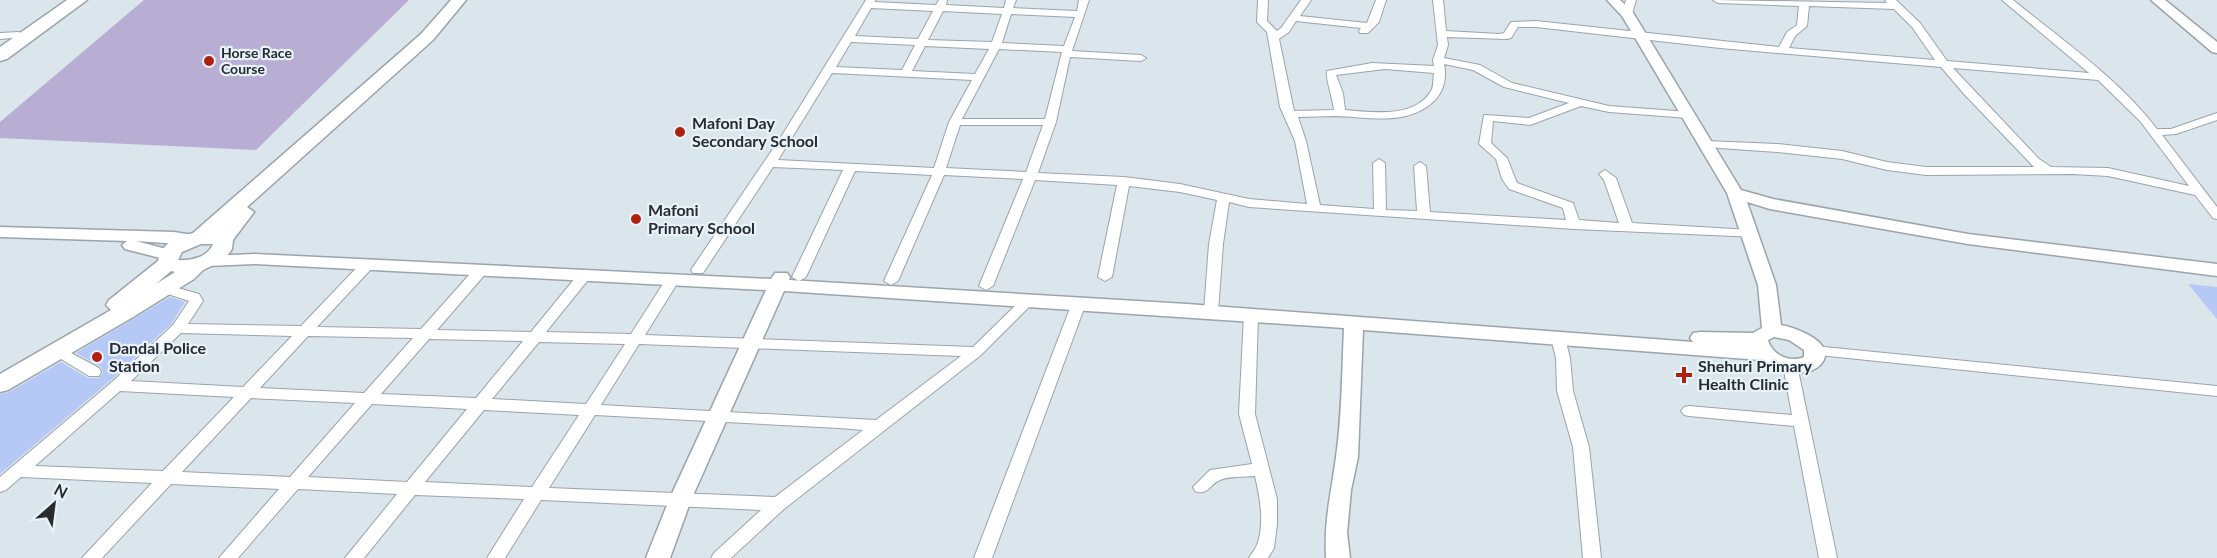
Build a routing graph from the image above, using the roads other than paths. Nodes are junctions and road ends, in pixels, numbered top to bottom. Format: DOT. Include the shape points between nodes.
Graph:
graph roads {
  1 [pos="68,0"];
  2 [pos="78,0"];
  3 [pos="459,0"];
  4 [pos="468,0"];
  5 [pos="1011,0"];
  6 [pos="1084,0"];
  7 [pos="1263,0"];
  8 [pos="1306,0"];
  9 [pos="1381,0"];
  10 [pos="1438,0"];
  11 [pos="1614,0"];
  12 [pos="1718,0"];
  13 [pos="2007,0"];
  14 [pos="2157,0"];
  15 [pos="870,2"];
  16 [pos="1893,3"];
  17 [pos="942,4"];
  18 [pos="1804,4"];
  19 [pos="1629,7"];
  20 [pos="1007,12"];
  21 [pos="1081,14"];
  22 [pos="1292,18"];
  23 [pos="1371,26"];
  24 [pos="1363,34"];
  25 [pos="1442,34"];
  26 [pos="19,35"];
  27 [pos="0,36"];
  28 [pos="1641,36"];
  29 [pos="1273,38"];
  30 [pos="847,39"];
  31 [pos="920,42"];
  32 [pos="996,45"];
  33 [pos="0,48"];
  34 [pos="1784,48"];
  35 [pos="2217,49"];
  36 [pos="1067,52"];
  37 [pos="0,56"];
  38 [pos="1141,58"];
  39 [pos="1439,65"];
  40 [pos="1945,65"];
  41 [pos="830,70"];
  42 [pos="905,74"];
  43 [pos="978,77"];
  44 [pos="2101,77"];
  45 [pos="1579,103"];
  46 [pos="1340,113"];
  47 [pos="1292,114"];
  48 [pos="1689,115"];
  49 [pos="2217,116"];
  50 [pos="955,122"];
  51 [pos="1050,122"];
  52 [pos="2152,132"];
  53 [pos="1706,144"];
  54 [pos="301,154"];
  55 [pos="771,163"];
  56 [pos="1379,163"];
  57 [pos="1420,166"];
  58 [pos="851,167"];
  59 [pos="2048,170"];
  60 [pos="939,172"];
  61 [pos="1605,174"];
  62 [pos="1031,175"];
  63 [pos="1124,181"];
  64 [pos="2199,192"];
  65 [pos="1735,193"];
  66 [pos="1223,198"];
  67 [pos="1770,204"];
  68 [pos="1314,208"];
  69 [pos="1743,211"];
  70 [pos="1380,213"];
  71 [pos="2217,215"];
  72 [pos="1424,216"];
  73 [pos="1574,225"];
  74 [pos="1628,228"];
  75 [pos="0,232"];
  76 [pos="1751,234"];
  77 [pos="0,239"];
  78 [pos="196,239"];
  79 [pos="223,242"];
  80 [pos="168,259"];
  81 [pos="202,263"];
  82 [pos="368,264"];
  83 [pos="482,269"];
  84 [pos="698,270"];
  85 [pos="2217,270"];
  86 [pos="585,274"];
  87 [pos="1105,277"];
  88 [pos="673,279"];
  89 [pos="786,279"];
  90 [pos="891,281"];
  91 [pos="1767,285"];
  92 [pos="986,286"];
  93 [pos="164,288"];
  94 [pos="1029,300"];
  95 [pos="1079,303"];
  96 [pos="1212,307"];
  97 [pos="1251,315"];
  98 [pos="1354,323"];
  99 [pos="178,328"];
  100 [pos="306,331"];
  101 [pos="425,334"];
  102 [pos="1793,334"];
  103 [pos="534,337"];
  104 [pos="1558,338"];
  105 [pos="634,339"];
  106 [pos="1765,341"];
  107 [pos="752,342"];
  108 [pos="58,351"];
  109 [pos="1814,351"];
  110 [pos="976,352"];
  111 [pos="1790,365"];
  112 [pos="94,372"];
  113 [pos="0,375"];
  114 [pos="0,384"];
  115 [pos="117,386"];
  116 [pos="2217,391"];
  117 [pos="247,393"];
  118 [pos="368,399"];
  119 [pos="479,404"];
  120 [pos="590,410"];
  121 [pos="1689,411"];
  122 [pos="718,416"];
  123 [pos="1802,421"];
  124 [pos="878,426"];
  125 [pos="1260,466"];
  126 [pos="19,471"];
  127 [pos="169,478"];
  128 [pos="294,483"];
  129 [pos="0,486"];
  130 [pos="1201,487"];
  131 [pos="410,489"];
  132 [pos="536,494"];
  133 [pos="681,500"];
  134 [pos="778,504"];
  135 [pos="91,558"];
  136 [pos="228,558"];
  137 [pos="354,558"];
  138 [pos="496,558"];
  139 [pos="658,558"];
  140 [pos="720,558"];
  141 [pos="984,558"];
  142 [pos="1258,558"];
  143 [pos="1338,558"];
  144 [pos="1592,558"];
  145 [pos="1828,558"];
  1 -- 26 [label="highway"];
  2 -- 37 [label="highway"];
  3 -- 54 [label="main road" via="427,37"];
  4 -- 54 [label="main road" via="416,57"];
  5 -- 20 [label="street"];
  6 -- 21 [label="street"];
  7 -- 29 [label="street" via="1263,22"];
  8 -- 22 [label="street"];
  9 -- 23 [label="street"];
  10 -- 25 [label="street"];
  11 -- 19 [label="main road"];
  12 -- 18 [label="street"];
  13 -- 44 [label="street"];
  14 -- 35 [label="main road"];
  15 -- 17 [label="street"];
  15 -- 30 [label="street"];
  16 -- 18 [label="street"];
  16 -- 40 [label="street" via="1916,25"];
  17 -- 20 [label="street"];
  17 -- 31 [label="street"];
  18 -- 34 [label="street" via="1802,26 1791,34"];
  19 -- 28 [label="main road"];
  20 -- 21 [label="street"];
  20 -- 32 [label="street"];
  21 -- 36 [label="street"];
  22 -- 23 [label="street"];
  22 -- 29 [label="street" via="1285,30"];
  23 -- 24 [label="street"];
  25 -- 28 [label="street" via="1507,36 1512,25 1518,23"];
  25 -- 39 [label="street"];
  26 -- 27 [label="street"];
  26 -- 33 [label="highway"];
  28 -- 34 [label="street"];
  28 -- 48 [label="main road"];
  29 -- 47 [label="street" via="1286,107"];
  30 -- 31 [label="street"];
  30 -- 41 [label="street"];
  31 -- 32 [label="street"];
  31 -- 42 [label="street"];
  32 -- 36 [label="street"];
  32 -- 43 [label="street"];
  34 -- 40 [label="street"];
  36 -- 38 [label="street"];
  36 -- 51 [label="street"];
  39 -- 45 [label="street" via="1476,67 1508,85"];
  39 -- 46 [label="street" via="1437,90 1422,107 1378,116"];
  39 -- 46 [label="street" via="1366,66 1331,72"];
  40 -- 44 [label="street"];
  40 -- 59 [label="street" via="2035,162"];
  41 -- 42 [label="street"];
  41 -- 55 [label="street"];
  42 -- 43 [label="street"];
  43 -- 50 [label="street"];
  44 -- 52 [label="street"];
  45 -- 48 [label="street" via="1609,110"];
  45 -- 73 [label="street" via="1530,122 1488,117 1485,144 1500,156 1506,178 1513,186 1569,206"];
  46 -- 47 [label="street"];
  47 -- 68 [label="street"];
  48 -- 53 [label="main road"];
  49 -- 52 [label="street" via="2172,132"];
  50 -- 51 [label="street"];
  50 -- 60 [label="street"];
  51 -- 62 [label="street"];
  52 -- 64 [label="street"];
  53 -- 59 [label="street" via="1842,155 1926,171"];
  53 -- 65 [label="main road"];
  54 -- 78 [label="main road"];
  54 -- 79 [label="main road" via="236,219"];
  55 -- 58 [label="street"];
  55 -- 84 [label="street"];
  56 -- 70 [label="street"];
  57 -- 72 [label="street"];
  58 -- 60 [label="street"];
  58 -- 89 [label="street"];
  59 -- 64 [label="street" via="2108,172"];
  60 -- 62 [label="street"];
  60 -- 90 [label="street"];
  61 -- 74 [label="street" via="1610,178"];
  62 -- 63 [label="street"];
  62 -- 92 [label="street"];
  63 -- 66 [label="street"];
  63 -- 87 [label="street"];
  64 -- 71 [label="street"];
  65 -- 67 [label="main road"];
  65 -- 69 [label="main road"];
  66 -- 68 [label="street"];
  66 -- 96 [label="street"];
  67 -- 69 [label="main road"];
  67 -- 85 [label="main road" via="1968,239"];
  68 -- 70 [label="street"];
  69 -- 76 [label="main road"];
  70 -- 72 [label="street"];
  72 -- 73 [label="street"];
  73 -- 74 [label="street"];
  74 -- 76 [label="street"];
  75 -- 78 [label="main road"];
  76 -- 91 [label="main road"];
  77 -- 80 [label="main road" via="129,245"];
  78 -- 79 [label="main road" via="215,237"];
  78 -- 80 [label="main road" via="173,249"];
  79 -- 81 [label="main road" via="216,256"];
  79 -- 84 [label="main road" via="263,251"];
  80 -- 81 [label="main road" via="178,267"];
  80 -- 113 [label="main road" via="110,311"];
  81 -- 82 [label="main road" via="248,258"];
  81 -- 93 [label="main road"];
  82 -- 83 [label="main road"];
  82 -- 100 [label="street"];
  83 -- 86 [label="main road"];
  83 -- 101 [label="street"];
  84 -- 89 [label="main road"];
  86 -- 88 [label="main road"];
  86 -- 103 [label="street"];
  88 -- 89 [label="main road"];
  88 -- 105 [label="street"];
  89 -- 90 [label="main road"];
  89 -- 94 [label="main road"];
  89 -- 107 [label="main road"];
  90 -- 92 [label="main road"];
  91 -- 102 [label="main road"];
  91 -- 106 [label="main road"];
  92 -- 96 [label="main road"];
  93 -- 99 [label="street" via="196,301"];
  93 -- 108 [label="main road"];
  94 -- 95 [label="main road"];
  94 -- 110 [label="street"];
  95 -- 96 [label="main road"];
  95 -- 141 [label="street"];
  96 -- 97 [label="main road"];
  96 -- 106 [label="main road"];
  97 -- 98 [label="main road"];
  97 -- 125 [label="street" via="1247,414"];
  98 -- 104 [label="main road"];
  98 -- 143 [label="main road" via="1347,457 1336,533"];
  99 -- 100 [label="street"];
  99 -- 115 [label="street"];
  100 -- 101 [label="street"];
  100 -- 117 [label="street"];
  101 -- 103 [label="street"];
  101 -- 118 [label="street"];
  102 -- 106 [label="main road"];
  102 -- 109 [label="main road"];
  103 -- 105 [label="street"];
  103 -- 119 [label="street"];
  104 -- 106 [label="main road"];
  104 -- 144 [label="street" via="1565,391 1581,447"];
  105 -- 107 [label="street"];
  105 -- 120 [label="street"];
  106 -- 111 [label="main road"];
  107 -- 110 [label="street"];
  107 -- 122 [label="main road"];
  108 -- 112 [label="street"];
  108 -- 114 [label="main road"];
  109 -- 111 [label="main road" via="1810,363"];
  109 -- 116 [label="street"];
  110 -- 124 [label="street"];
  111 -- 123 [label="street"];
  115 -- 117 [label="street"];
  115 -- 126 [label="street"];
  117 -- 118 [label="street"];
  117 -- 127 [label="street"];
  118 -- 119 [label="street"];
  118 -- 128 [label="street"];
  119 -- 120 [label="street"];
  119 -- 131 [label="street"];
  120 -- 122 [label="street"];
  120 -- 132 [label="street"];
  121 -- 123 [label="street"];
  122 -- 124 [label="street"];
  122 -- 133 [label="main road"];
  123 -- 145 [label="street"];
  124 -- 134 [label="street"];
  125 -- 130 [label="street" via="1216,474"];
  125 -- 142 [label="street" via="1269,499 1269,525 1265,548"];
  126 -- 127 [label="street"];
  126 -- 129 [label="street"];
  127 -- 128 [label="street"];
  127 -- 135 [label="street"];
  128 -- 131 [label="street"];
  128 -- 136 [label="street"];
  131 -- 132 [label="street"];
  131 -- 137 [label="street"];
  132 -- 133 [label="street"];
  132 -- 138 [label="street"];
  133 -- 134 [label="street"];
  133 -- 139 [label="main road"];
  134 -- 140 [label="street"];
}
